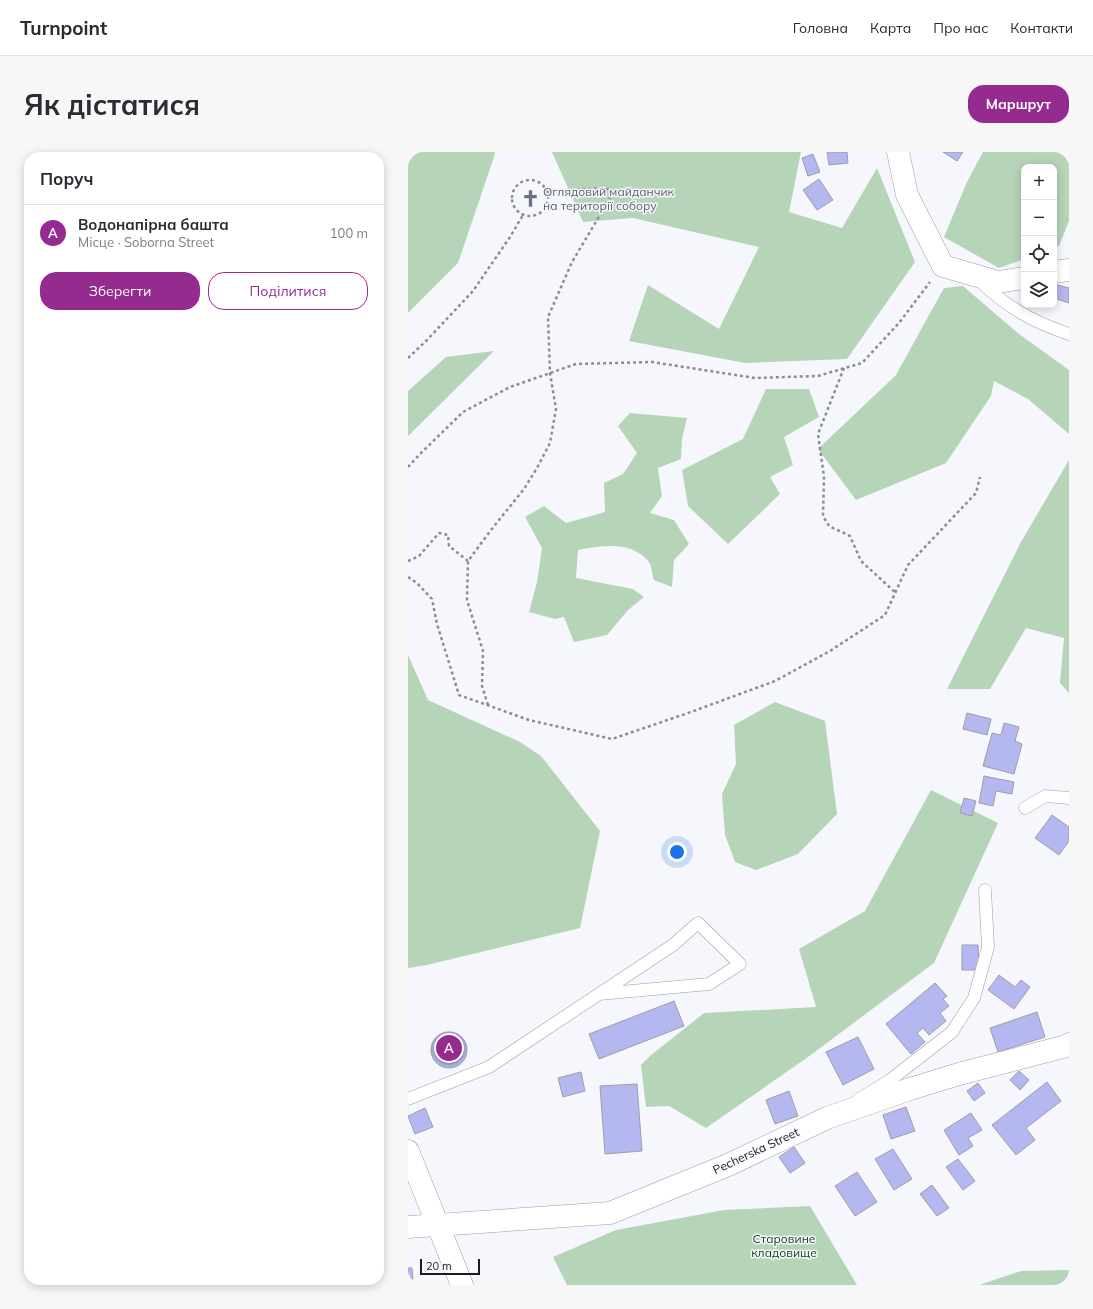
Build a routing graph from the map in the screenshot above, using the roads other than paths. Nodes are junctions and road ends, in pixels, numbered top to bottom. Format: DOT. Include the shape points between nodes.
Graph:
graph roads {
  1 [pos="898,152"];
  2 [pos="1069,270"];
  3 [pos="1057,272"];
  4 [pos="974,275"];
  5 [pos="1021,278"];
  6 [pos="1069,334"];
  7 [pos="1069,798"];
  8 [pos="1025,808"];
  9 [pos="985,890"];
  10 [pos="599,994"];
  11 [pos="1069,1044"];
  12 [pos="408,1099"];
  13 [pos="827,1118"];
  14 [pos="408,1151"];
  15 [pos="438,1226"];
  16 [pos="408,1227"];
  17 [pos="462,1285"];
  1 -- 4 [label="street" via="907,195 943,266"];
  2 -- 3 [label="street"];
  4 -- 5 [label="street" via="998,282"];
  4 -- 6 [label="lane" via="994,295 1017,312"];
  7 -- 8 [label="lane" via="1045,796"];
  9 -- 13 [label="lane" via="988,947 974,998 952,1032 889,1081"];
  10 -- 10 [label="lane" via="673,945 698,923 740,964 709,984"];
  10 -- 12 [label="lane" via="488,1067"];
  11 -- 13 [label="street, Pecherska Street" via="959,1074"];
  13 -- 15 [label="street, Pecherska Street" via="728,1165 610,1213"];
  14 -- 15 [label="street"];
  15 -- 16 [label="street, Pecherska Street"];
  15 -- 17 [label="street"];
}
